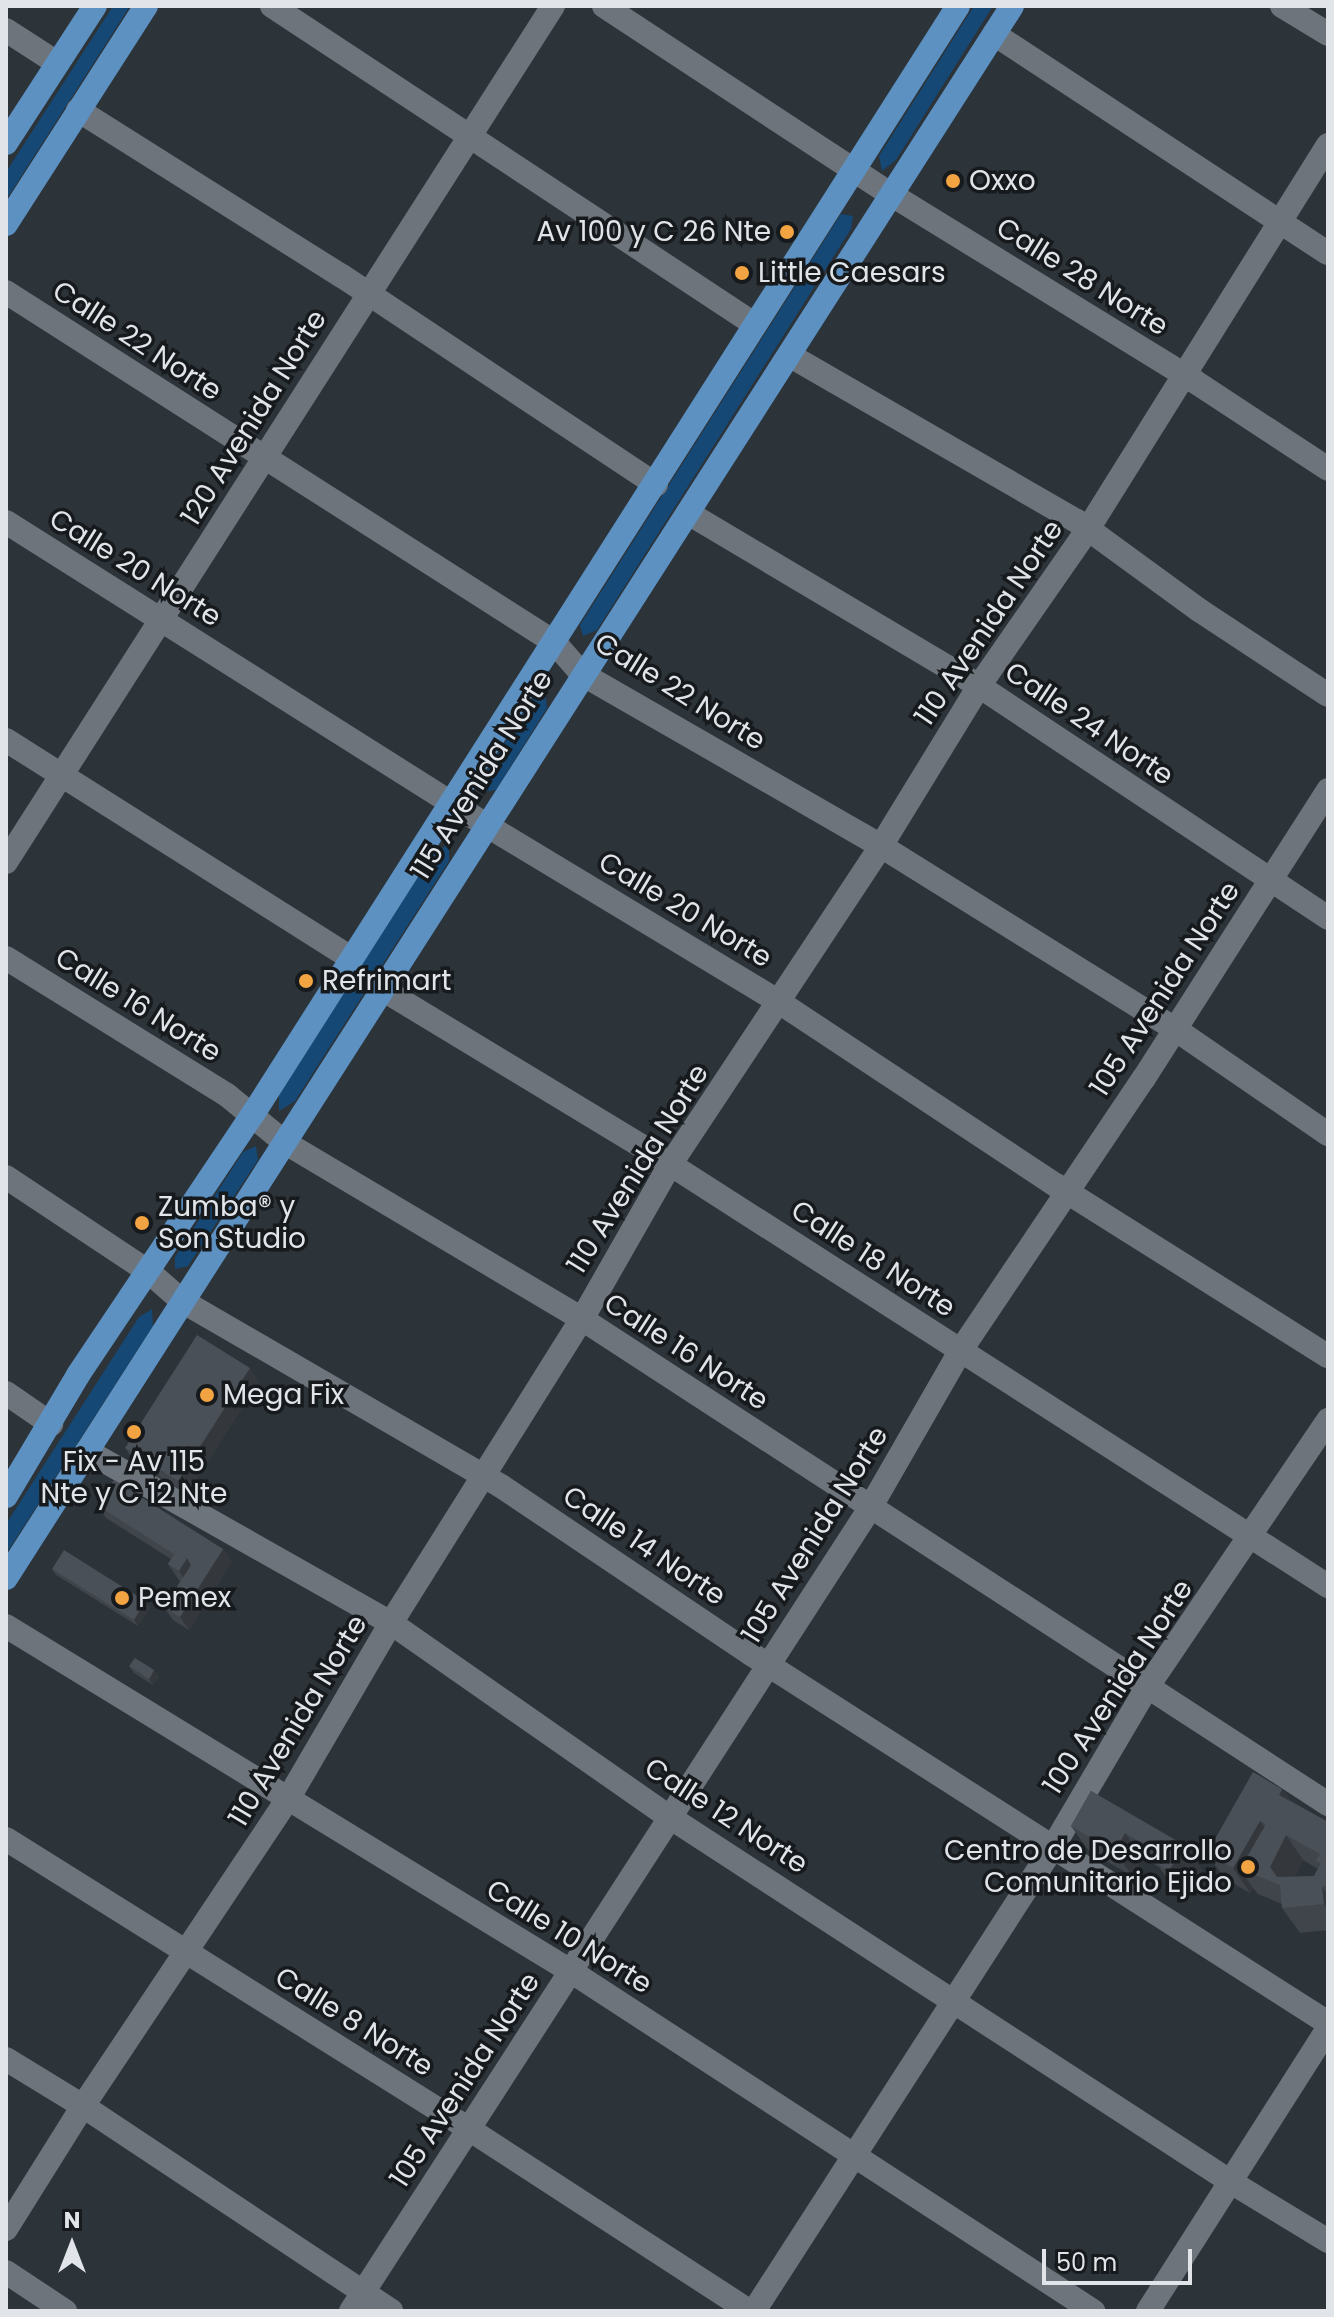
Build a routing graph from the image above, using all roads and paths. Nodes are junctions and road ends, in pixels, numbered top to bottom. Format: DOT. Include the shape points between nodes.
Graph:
graph roads {
  1 [pos="95,6"];
  2 [pos="146,6"];
  3 [pos="272,6"];
  4 [pos="553,6"];
  5 [pos="604,6"];
  6 [pos="958,6"];
  7 [pos="1012,6"];
  8 [pos="1282,6"];
  9 [pos="6,30"];
  10 [pos="994,34"];
  11 [pos="1328,34"];
  12 [pos="57,63"];
  13 [pos="78,110"];
  14 [pos="468,138"];
  15 [pos="6,143"];
  16 [pos="1328,145"];
  17 [pos="853,169"];
  18 [pos="892,195"];
  19 [pos="1277,223"];
  20 [pos="6,224"];
  21 [pos="1328,253"];
  22 [pos="6,292"];
  23 [pos="368,294"];
  24 [pos="754,324"];
  25 [pos="789,355"];
  26 [pos="1183,374"];
  27 [pos="265,458"];
  28 [pos="1328,469"];
  29 [pos="656,485"];
  30 [pos="688,513"];
  31 [pos="6,522"];
  32 [pos="1088,529"];
  33 [pos="160,620"];
  34 [pos="554,642"];
  35 [pos="582,674"];
  36 [pos="979,686"];
  37 [pos="1328,695"];
  38 [pos="6,740"];
  39 [pos="60,776"];
  40 [pos="1328,790"];
  41 [pos="451,801"];
  42 [pos="486,825"];
  43 [pos="881,846"];
  44 [pos="6,862"];
  45 [pos="1270,880"];
  46 [pos="1328,918"];
  47 [pos="6,958"];
  48 [pos="351,958"];
  49 [pos="382,989"];
  50 [pos="779,1002"];
  51 [pos="1175,1029"];
  52 [pos="253,1114"];
  53 [pos="1328,1134"];
  54 [pos="284,1142"];
  55 [pos="670,1165"];
  56 [pos="6,1177"];
  57 [pos="1069,1192"];
  58 [pos="149,1272"];
  59 [pos="182,1301"];
  60 [pos="582,1319"];
  61 [pos="961,1350"];
  62 [pos="1328,1356"];
  63 [pos="6,1393"];
  64 [pos="1328,1420"];
  65 [pos="51,1424"];
  66 [pos="87,1451"];
  67 [pos="482,1477"];
  68 [pos="6,1496"];
  69 [pos="870,1508"];
  70 [pos="1251,1539"];
  71 [pos="6,1578"];
  72 [pos="1328,1586"];
  73 [pos="391,1623"];
  74 [pos="6,1626"];
  75 [pos="770,1666"];
  76 [pos="1146,1689"];
  77 [pos="288,1799"];
  78 [pos="1328,1804"];
  79 [pos="671,1818"];
  80 [pos="6,1839"];
  81 [pos="1053,1847"];
  82 [pos="188,1953"];
  83 [pos="572,1972"];
  84 [pos="954,2000"];
  85 [pos="1328,2026"];
  86 [pos="6,2059"];
  87 [pos="83,2106"];
  88 [pos="468,2129"];
  89 [pos="852,2154"];
  90 [pos="1231,2182"];
  91 [pos="6,2229"];
  92 [pos="1328,2241"];
  93 [pos="6,2272"];
  94 [pos="357,2302"];
  95 [pos="65,2311"];
  96 [pos="391,2311"];
  97 [pos="751,2311"];
  98 [pos="1093,2311"];
  99 [pos="1148,2311"];
  1 -- 12 [label="main road"];
  2 -- 13 [label="main road"];
  3 -- 14 [label="street"];
  4 -- 14 [label="street, 120 Avenida Norte"];
  5 -- 17 [label="street, Calle 28 Norte"];
  6 -- 17 [label="main road, 115 Avenida Norte"];
  7 -- 10 [label="main road, 115 Avenida Norte"];
  8 -- 11 [label="street"];
  9 -- 12 [label="street"];
  10 -- 18 [label="main road, 115 Avenida Norte"];
  10 -- 19 [label="street"];
  12 -- 15 [label="main road"];
  13 -- 20 [label="main road"];
  13 -- 23 [label="street"];
  14 -- 23 [label="street, 120 Avenida Norte"];
  14 -- 24 [label="street"];
  16 -- 19 [label="street, 110 Avenida Norte"];
  17 -- 18 [label="street, Calle 28 Norte"];
  17 -- 24 [label="main road, 115 Avenida Norte"];
  18 -- 25 [label="main road, 115 Avenida Norte"];
  18 -- 26 [label="street, Calle 28 Norte"];
  19 -- 21 [label="street"];
  19 -- 26 [label="street, 110 Avenida Norte"];
  22 -- 27 [label="street, Calle 22 Norte"];
  23 -- 27 [label="street, 120 Avenida Norte"];
  23 -- 29 [label="street"];
  24 -- 29 [label="main road, 115 Avenida Norte"];
  25 -- 30 [label="main road, 115 Avenida Norte"];
  25 -- 32 [label="street"];
  26 -- 28 [label="street, Calle 28 Norte"];
  26 -- 32 [label="street, 110 Avenida Norte"];
  27 -- 33 [label="street, 120 Avenida Norte"];
  27 -- 34 [label="street, Calle 22 Norte"];
  29 -- 34 [label="main road, 115 Avenida Norte"];
  30 -- 35 [label="main road, 115 Avenida Norte"];
  30 -- 36 [label="street, Calle 24 Norte"];
  31 -- 33 [label="street, Calle 20 Norte"];
  32 -- 36 [label="street, 110 Avenida Norte"];
  32 -- 37 [label="street"];
  33 -- 39 [label="street, 120 Avenida Norte"];
  33 -- 41 [label="street, Calle 20 Norte"];
  34 -- 35 [label="street, Calle 22 Norte"];
  34 -- 41 [label="main road, 115 Avenida Norte"];
  35 -- 42 [label="main road, 115 Avenida Norte"];
  35 -- 43 [label="street, Calle 22 Norte"];
  36 -- 43 [label="street, 110 Avenida Norte"];
  36 -- 45 [label="street, Calle 24 Norte"];
  38 -- 39 [label="street"];
  39 -- 44 [label="street, 120 Avenida Norte"];
  39 -- 48 [label="street"];
  40 -- 45 [label="street, 105 Avenida Norte"];
  41 -- 42 [label="street, Calle 20 Norte"];
  41 -- 48 [label="main road, 115 Avenida Norte"];
  42 -- 49 [label="main road, 115 Avenida Norte"];
  42 -- 50 [label="street, Calle 20 Norte"];
  43 -- 50 [label="street, 110 Avenida Norte"];
  43 -- 51 [label="street, Calle 22 Norte"];
  45 -- 46 [label="street, Calle 24 Norte"];
  45 -- 51 [label="street, 105 Avenida Norte"];
  47 -- 52 [label="street, Calle 16 Norte"];
  48 -- 52 [label="main road, 115 Avenida Norte"];
  49 -- 54 [label="main road, 115 Avenida Norte"];
  49 -- 55 [label="street, Calle 18 Norte"];
  50 -- 55 [label="street, 110 Avenida Norte"];
  50 -- 57 [label="street, Calle 20 Norte"];
  51 -- 53 [label="street, Calle 22 Norte"];
  51 -- 57 [label="street, 105 Avenida Norte"];
  52 -- 54 [label="street, Calle 16 Norte"];
  52 -- 58 [label="main road, 115 Avenida Norte"];
  54 -- 59 [label="main road, 115 Avenida Norte"];
  54 -- 60 [label="street, Calle 16 Norte"];
  55 -- 60 [label="street, 110 Avenida Norte"];
  55 -- 61 [label="street, Calle 18 Norte"];
  56 -- 58 [label="street, Calle 14 Norte"];
  57 -- 61 [label="street, 105 Avenida Norte"];
  57 -- 62 [label="street, Calle 20 Norte"];
  58 -- 59 [label="street, Calle 14 Norte"];
  58 -- 65 [label="main road, 115 Avenida Norte"];
  59 -- 66 [label="main road, 115 Avenida Norte"];
  59 -- 67 [label="street, Calle 14 Norte"];
  60 -- 67 [label="street, 110 Avenida Norte"];
  60 -- 69 [label="street, Calle 16 Norte"];
  61 -- 69 [label="street, 105 Avenida Norte"];
  61 -- 70 [label="street, Calle 18 Norte"];
  63 -- 65 [label="street"];
  64 -- 70 [label="street, 100 Avenida Norte"];
  65 -- 68 [label="main road, 115 Avenida Norte"];
  66 -- 71 [label="main road, 115 Avenida Norte"];
  66 -- 73 [label="street, Calle 12 Norte"];
  67 -- 73 [label="street, 110 Avenida Norte"];
  67 -- 75 [label="street, Calle 14 Norte"];
  69 -- 75 [label="street, 105 Avenida Norte"];
  69 -- 76 [label="street, Calle 16 Norte"];
  70 -- 72 [label="street, Calle 18 Norte"];
  70 -- 76 [label="street, 100 Avenida Norte"];
  73 -- 77 [label="street, 110 Avenida Norte"];
  73 -- 79 [label="street, Calle 12 Norte"];
  74 -- 77 [label="street, Calle 10 Norte"];
  75 -- 79 [label="street, 105 Avenida Norte"];
  75 -- 81 [label="street, Calle 14 Norte"];
  76 -- 78 [label="street, Calle 16 Norte"];
  76 -- 81 [label="street, 100 Avenida Norte"];
  77 -- 82 [label="street, 110 Avenida Norte"];
  77 -- 83 [label="street, Calle 10 Norte"];
  79 -- 83 [label="street, 105 Avenida Norte"];
  79 -- 84 [label="street, Calle 12 Norte"];
  80 -- 82 [label="street, Calle 8 Norte"];
  81 -- 84 [label="street, 100 Avenida Norte"];
  81 -- 85 [label="street, Calle 14 Norte"];
  82 -- 87 [label="street, 110 Avenida Norte"];
  82 -- 88 [label="street, Calle 8 Norte"];
  83 -- 88 [label="street, 105 Avenida Norte"];
  83 -- 89 [label="street, Calle 10 Norte"];
  84 -- 89 [label="street, 100 Avenida Norte"];
  84 -- 90 [label="street, Calle 12 Norte"];
  85 -- 90 [label="street"];
  86 -- 87 [label="street"];
  87 -- 91 [label="street, 110 Avenida Norte"];
  87 -- 94 [label="street"];
  88 -- 94 [label="street, 105 Avenida Norte"];
  88 -- 97 [label="street, Calle 8 Norte"];
  89 -- 97 [label="street, 100 Avenida Norte"];
  89 -- 98 [label="street, Calle 10 Norte"];
  90 -- 92 [label="street, Calle 12 Norte"];
  90 -- 99 [label="street"];
  93 -- 95 [label="street"];
  94 -- 96 [label="street"];
}
